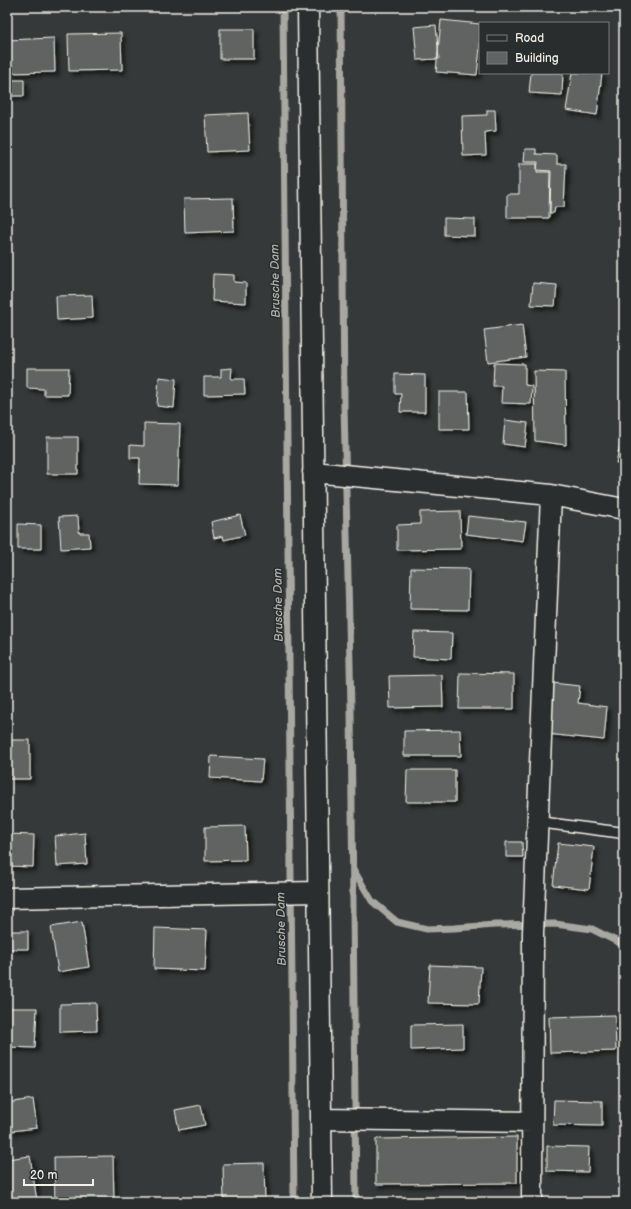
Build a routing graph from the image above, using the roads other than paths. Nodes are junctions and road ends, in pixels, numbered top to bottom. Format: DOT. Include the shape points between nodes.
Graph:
graph roads {
  1 [pos="308,7"];
  2 [pos="318,472"];
  3 [pos="551,495"];
  4 [pos="624,509"];
  5 [pos="538,822"];
  6 [pos="624,833"];
  7 [pos="318,892"];
  8 [pos="7,898"];
  9 [pos="321,1119"];
  10 [pos="532,1122"];
  11 [pos="322,1202"];
  12 [pos="532,1202"];
  1 -- 2 [label="street"];
  2 -- 3 [label="street"];
  2 -- 7 [label="street"];
  3 -- 4 [label="street"];
  3 -- 5 [label="street"];
  5 -- 6 [label="lane"];
  5 -- 10 [label="street" via="533,933"];
  7 -- 8 [label="street"];
  7 -- 9 [label="street"];
  9 -- 10 [label="street"];
  9 -- 11 [label="street"];
  10 -- 12 [label="street"];
}
